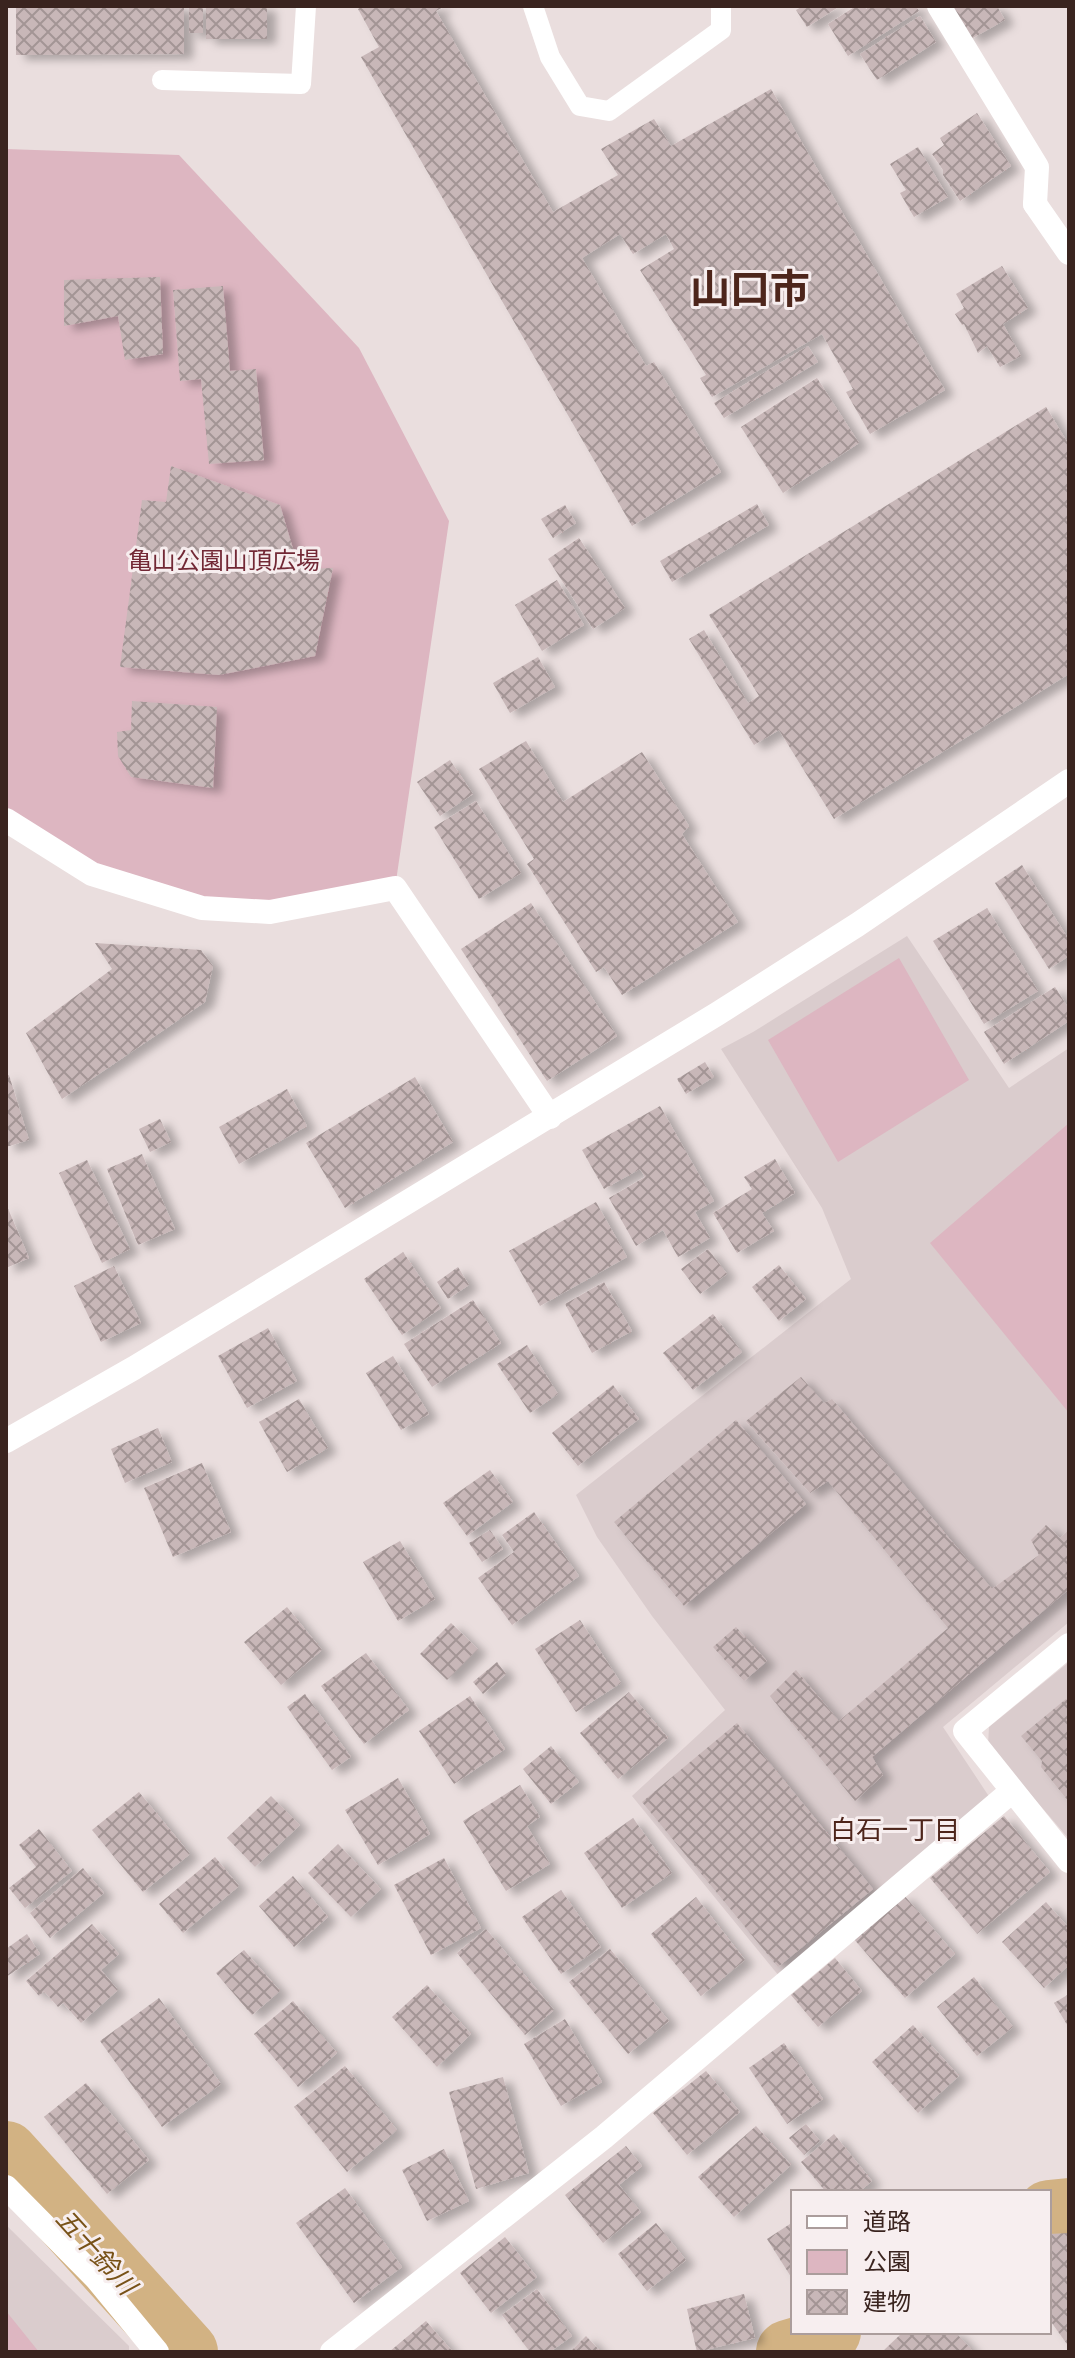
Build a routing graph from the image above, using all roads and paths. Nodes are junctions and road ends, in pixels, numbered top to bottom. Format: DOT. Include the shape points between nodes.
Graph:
graph roads {
  1 [pos="306,6"];
  2 [pos="533,6"];
  3 [pos="721,6"];
  4 [pos="939,6"];
  5 [pos="162,80"];
  6 [pos="1069,253"];
  7 [pos="1069,781"];
  8 [pos="6,820"];
  9 [pos="550,1117"];
  10 [pos="6,1441"];
  11 [pos="1069,1645"];
  12 [pos="1012,1791"];
  13 [pos="1069,1861"];
  14 [pos="6,2187"];
  15 [pos="157,2352"];
  16 [pos="332,2352"];
  1 -- 5 [label="lane" via="301,84"];
  2 -- 3 [label="lane" via="550,57 580,106 609,111 721,30"];
  4 -- 6 [label="street" via="1037,167 1035,204"];
  7 -- 9 [label="street" via="857,925"];
  8 -- 9 [label="street" via="92,874 202,908 270,912 395,888"];
  9 -- 10 [label="street"];
  11 -- 12 [label="street" via="965,1731"];
  12 -- 13 [label="street"];
  12 -- 16 [label="street" via="604,2137"];
  14 -- 15 [label="street" via="96,2278"];
}
